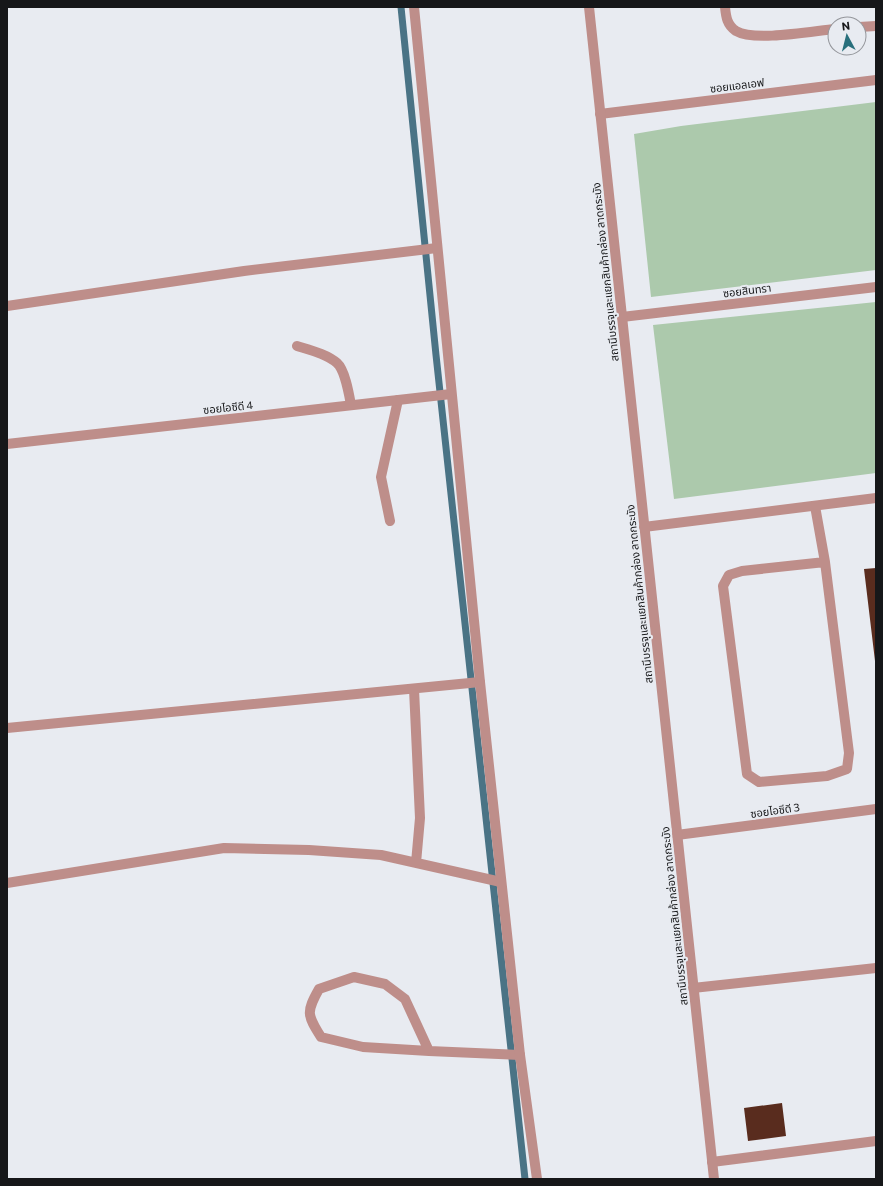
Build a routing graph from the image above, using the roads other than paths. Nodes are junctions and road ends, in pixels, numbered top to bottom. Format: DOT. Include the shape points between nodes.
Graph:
graph roads {
  1 [pos="414,7"];
  2 [pos="589,7"];
  3 [pos="725,7"];
  4 [pos="827,30"];
  5 [pos="876,80"];
  6 [pos="600,114"];
  7 [pos="437,248"];
  8 [pos="876,287"];
  9 [pos="7,306"];
  10 [pos="622,317"];
  11 [pos="297,346"];
  12 [pos="451,394"];
  13 [pos="398,400"];
  14 [pos="351,405"];
  15 [pos="7,444"];
  16 [pos="876,498"];
  17 [pos="815,506"];
  18 [pos="390,521"];
  19 [pos="644,527"];
  20 [pos="824,562"];
  21 [pos="480,682"];
  22 [pos="414,689"];
  23 [pos="7,728"];
  24 [pos="876,809"];
  25 [pos="677,835"];
  26 [pos="416,863"];
  27 [pos="501,882"];
  28 [pos="7,883"];
  29 [pos="876,968"];
  30 [pos="693,988"];
  31 [pos="429,1051"];
  32 [pos="520,1056"];
  33 [pos="876,1141"];
  34 [pos="712,1162"];
  35 [pos="537,1179"];
  36 [pos="714,1179"];
  1 -- 7 [label="street"];
  2 -- 6 [label="street, สถานีบรรจุและแยกสินค้ากล่อง ลาดกระบัง"];
  3 -- 4 [label="street" via="726,20 742,34 756,36"];
  5 -- 6 [label="street, ซอยแอลเอฟ"];
  6 -- 10 [label="street, สถานีบรรจุและแยกสินค้ากล่อง ลาดกระบัง"];
  7 -- 9 [label="street" via="244,271"];
  7 -- 12 [label="street"];
  8 -- 10 [label="street, ซอยสินทรา"];
  10 -- 19 [label="street, สถานีบรรจุและแยกสินค้ากล่อง ลาดกระบัง"];
  11 -- 14 [label="street" via="326,356 338,364"];
  12 -- 13 [label="street, ซอยไอซีดี 4"];
  12 -- 21 [label="street"];
  13 -- 14 [label="street, ซอยไอซีดี 4"];
  13 -- 18 [label="street" via="381,477"];
  14 -- 15 [label="street, ซอยไอซีดี 4"];
  16 -- 17 [label="street"];
  17 -- 19 [label="street"];
  17 -- 20 [label="street"];
  19 -- 25 [label="street, สถานีบรรจุและแยกสินค้ากล่อง ลาดกระบัง"];
  20 -- 20 [label="street" via="849,753 847,769 827,776 759,782 747,774 723,586 729,575 742,571"];
  21 -- 22 [label="street"];
  21 -- 27 [label="street"];
  22 -- 23 [label="street"];
  22 -- 26 [label="street" via="420,818"];
  24 -- 25 [label="street, ซอยไอซีดี 3"];
  25 -- 30 [label="street, สถานีบรรจุและแยกสินค้ากล่อง ลาดกระบัง"];
  26 -- 27 [label="street"];
  26 -- 28 [label="street" via="381,855 224,848"];
  27 -- 32 [label="street"];
  29 -- 30 [label="street"];
  30 -- 34 [label="street, สถานีบรรจุและแยกสินค้ากล่อง ลาดกระบัง"];
  31 -- 31 [label="street" via="363,1047 322,1037 312,1022 310,1006 319,989 354,977 385,984 405,999"];
  31 -- 32 [label="street"];
  32 -- 35 [label="street"];
  33 -- 34 [label="street"];
  34 -- 36 [label="street, สถานีบรรจุและแยกสินค้ากล่อง ลาดกระบัง"];
}
